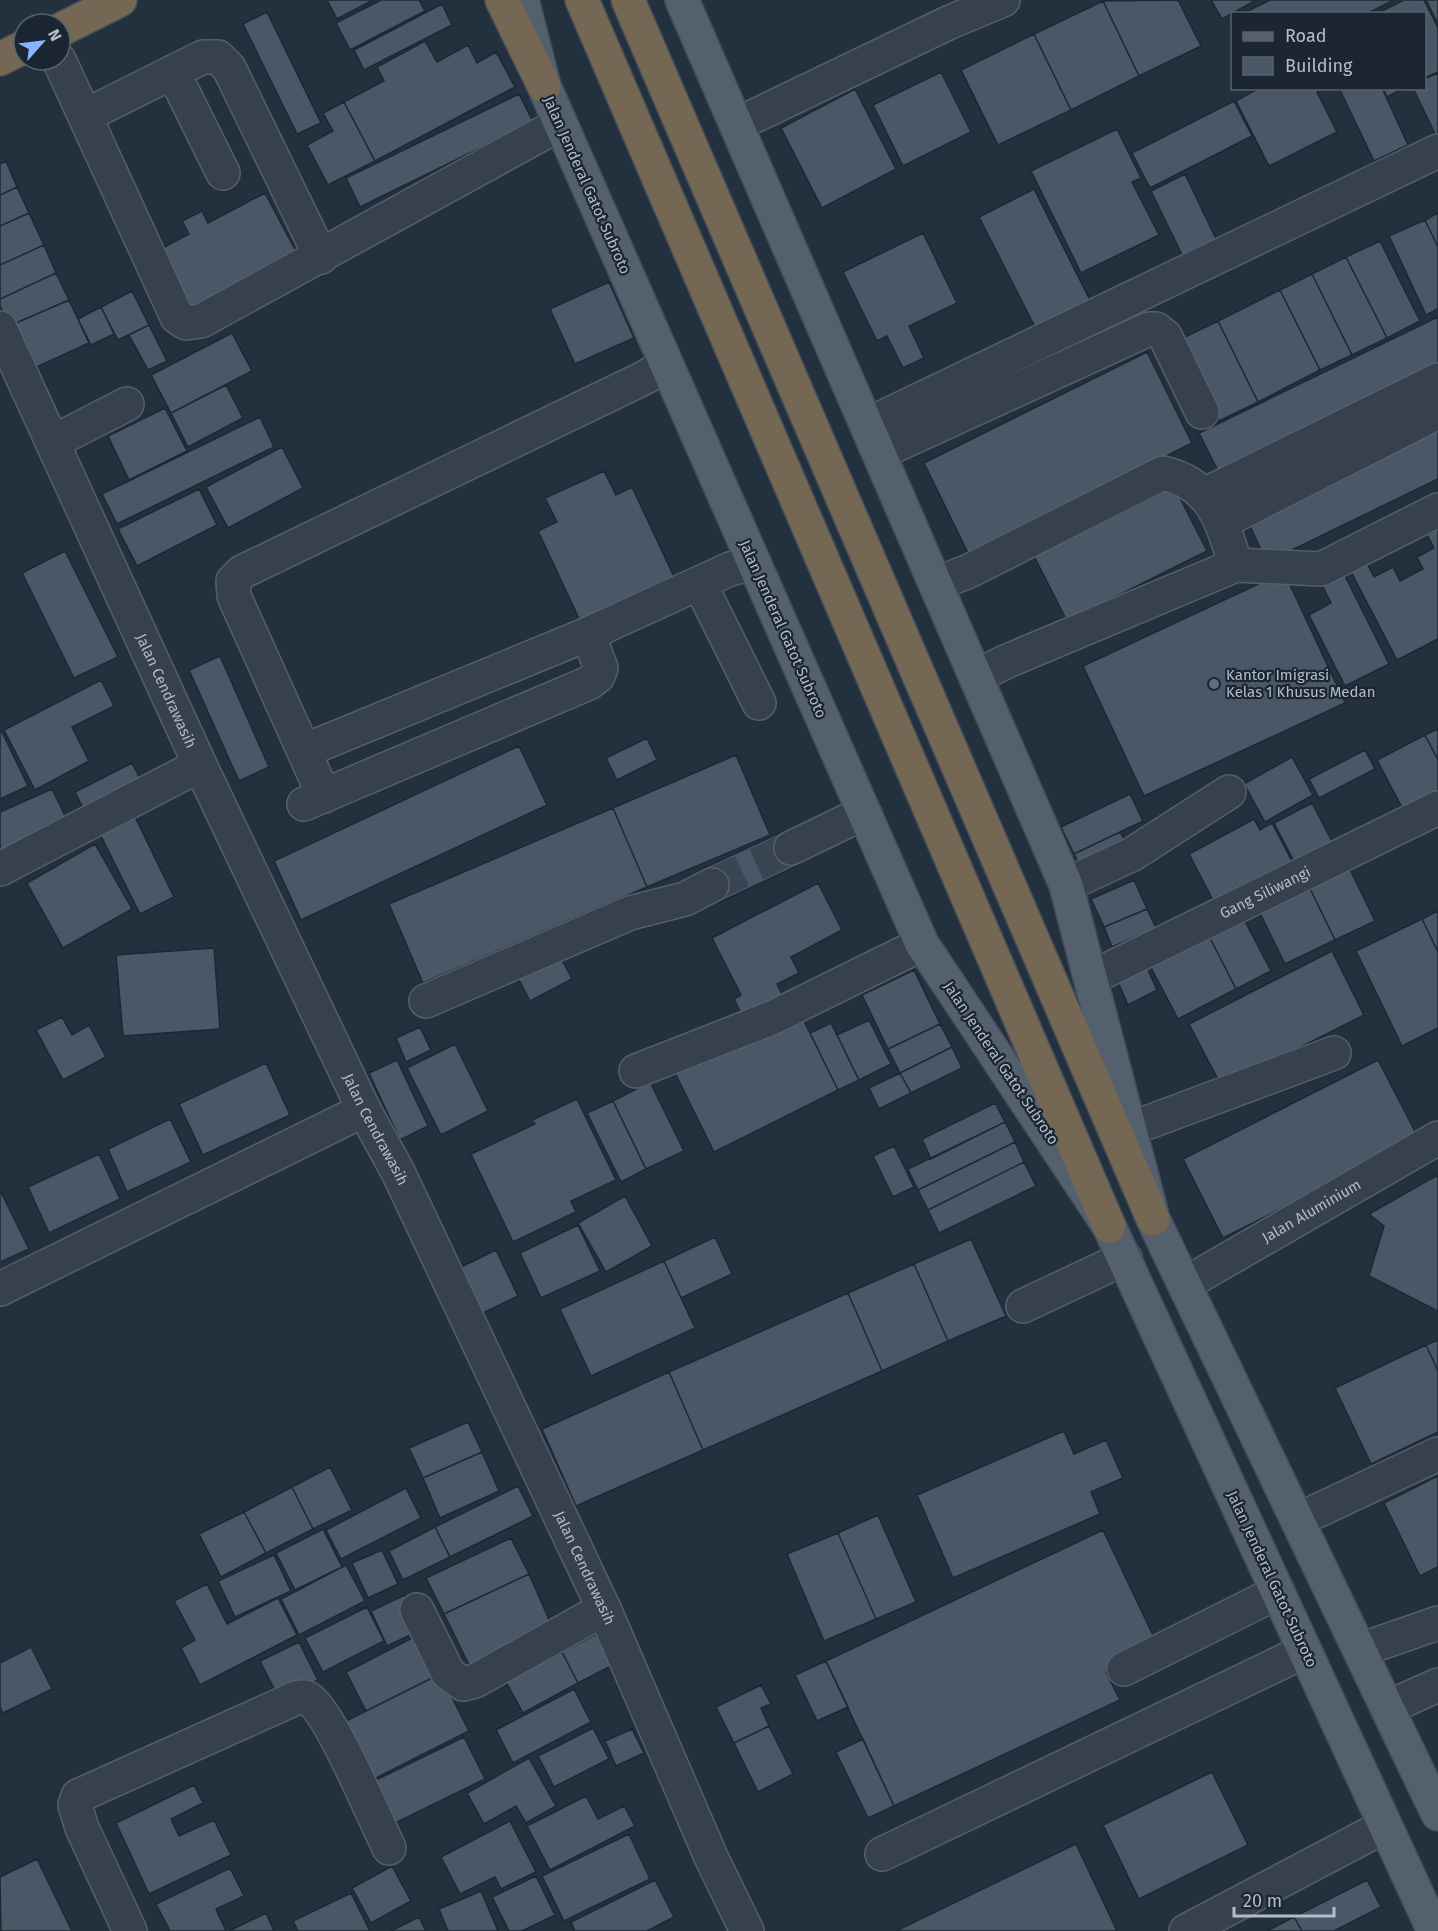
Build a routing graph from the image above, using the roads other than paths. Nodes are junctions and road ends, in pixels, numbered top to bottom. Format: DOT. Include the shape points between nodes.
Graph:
graph roads {
  1 [pos="120,0"];
  2 [pos="502,0"];
  3 [pos="522,0"];
  4 [pos="582,0"];
  5 [pos="628,0"];
  6 [pos="682,0"];
  7 [pos="1003,0"];
  8 [pos="72,24"];
  9 [pos="64,72"];
  10 [pos="173,72"];
  11 [pos="544,86"];
  12 [pos="85,117"];
  13 [pos="560,124"];
  14 [pos="736,125"];
  15 [pos="1438,151"];
  16 [pos="223,173"];
  17 [pos="321,257"];
  18 [pos="0,328"];
  19 [pos="666,364"];
  20 [pos="1438,380"];
  21 [pos="127,404"];
  22 [pos="1202,412"];
  23 [pos="1438,412"];
  24 [pos="873,439"];
  25 [pos="53,442"];
  26 [pos="1206,494"];
  27 [pos="1438,510"];
  28 [pos="1222,522"];
  29 [pos="754,563"];
  30 [pos="1236,565"];
  31 [pos="700,584"];
  32 [pos="936,584"];
  33 [pos="588,634"];
  34 [pos="976,677"];
  35 [pos="759,703"];
  36 [pos="304,751"];
  37 [pos="201,765"];
  38 [pos="1229,792"];
  39 [pos="1438,808"];
  40 [pos="866,816"];
  41 [pos="791,848"];
  42 [pos="0,868"];
  43 [pos="712,885"];
  44 [pos="1066,885"];
  45 [pos="922,945"];
  46 [pos="1091,978"];
  47 [pos="426,1001"];
  48 [pos="1334,1053"];
  49 [pos="636,1071"];
  50 [pos="364,1110"];
  51 [pos="1130,1129"];
  52 [pos="1438,1138"];
  53 [pos="1153,1219"];
  54 [pos="1109,1226"];
  55 [pos="1125,1258"];
  56 [pos="1185,1284"];
  57 [pos="0,1288"];
  58 [pos="1023,1306"];
  59 [pos="1438,1454"];
  60 [pos="1298,1520"];
  61 [pos="1278,1592"];
  62 [pos="604,1609"];
  63 [pos="417,1610"];
  64 [pos="1438,1623"];
  65 [pos="1305,1650"];
  66 [pos="1360,1650"];
  67 [pos="1124,1669"];
  68 [pos="1438,1685"];
  69 [pos="1387,1708"];
  70 [pos="1436,1805"];
  71 [pos="1385,1826"];
  72 [pos="389,1848"];
  73 [pos="882,1854"];
  74 [pos="130,1931"];
  75 [pos="747,1931"];
  76 [pos="1186,1931"];
  77 [pos="1434,1931"];
  1 -- 8 [label="highway"];
  2 -- 11 [label="highway"];
  3 -- 11 [label="main road, Jalan Jenderal Gatot Subroto"];
  4 -- 54 [label="highway, Jalan Jenderal Gatot Subroto"];
  5 -- 53 [label="highway"];
  6 -- 14 [label="main road"];
  7 -- 14 [label="street"];
  9 -- 12 [label="street"];
  10 -- 12 [label="street"];
  10 -- 16 [label="street"];
  10 -- 17 [label="street" via="203,57 218,57 229,68"];
  11 -- 13 [label="main road, Jalan Jenderal Gatot Subroto"];
  12 -- 17 [label="street" via="177,317 186,323 201,321"];
  13 -- 17 [label="street"];
  13 -- 19 [label="main road, Jalan Jenderal Gatot Subroto"];
  14 -- 24 [label="main road"];
  15 -- 24 [label="street"];
  18 -- 25 [label="street, Jalan Cendrawasih"];
  19 -- 29 [label="main road, Jalan Jenderal Gatot Subroto"];
  19 -- 36 [label="street" via="242,572 233,581 234,596"];
  20 -- 26 [label="street"];
  21 -- 25 [label="street"];
  22 -- 24 [label="street" via="1165,336 1149,329"];
  23 -- 28 [label="street"];
  24 -- 32 [label="main road"];
  25 -- 37 [label="street, Jalan Cendrawasih"];
  26 -- 28 [label="street"];
  26 -- 32 [label="street" via="1187,481 1163,473"];
  27 -- 30 [label="street" via="1321,569"];
  28 -- 30 [label="street"];
  29 -- 31 [label="street" via="730,569"];
  29 -- 40 [label="main road, Jalan Jenderal Gatot Subroto"];
  30 -- 34 [label="street"];
  31 -- 33 [label="street"];
  31 -- 35 [label="street"];
  32 -- 34 [label="main road"];
  33 -- 36 [label="street"];
  33 -- 36 [label="street" via="601,668 589,683 314,800"];
  34 -- 44 [label="main road"];
  37 -- 42 [label="street"];
  37 -- 50 [label="street, Jalan Cendrawasih"];
  38 -- 44 [label="street" via="1131,855"];
  39 -- 46 [label="street, Gang Siliwangi"];
  40 -- 41 [label="street"];
  40 -- 45 [label="main road, Jalan Jenderal Gatot Subroto"];
  43 -- 47 [label="street" via="685,899 630,912"];
  44 -- 46 [label="main road"];
  45 -- 49 [label="street" via="774,1017"];
  45 -- 54 [label="main road, Jalan Jenderal Gatot Subroto"];
  46 -- 51 [label="main road"];
  48 -- 51 [label="street"];
  50 -- 57 [label="street"];
  50 -- 62 [label="street, Jalan Cendrawasih" via="398,1172"];
  51 -- 53 [label="main road"];
  52 -- 56 [label="street, Jalan Aluminium"];
  53 -- 56 [label="main road"];
  54 -- 55 [label="main road, Jalan Jenderal Gatot Subroto"];
  55 -- 58 [label="street"];
  55 -- 61 [label="main road, Jalan Jenderal Gatot Subroto"];
  56 -- 60 [label="main road"];
  59 -- 60 [label="street"];
  60 -- 66 [label="main road"];
  61 -- 65 [label="main road, Jalan Jenderal Gatot Subroto"];
  61 -- 67 [label="street"];
  62 -- 63 [label="street" via="463,1684 448,1673"];
  62 -- 75 [label="street, Jalan Cendrawasih"];
  64 -- 66 [label="street"];
  65 -- 71 [label="main road, Jalan Jenderal Gatot Subroto"];
  65 -- 73 [label="street"];
  66 -- 69 [label="main road"];
  68 -- 69 [label="street"];
  69 -- 70 [label="main road"];
  71 -- 76 [label="street"];
  71 -- 77 [label="main road, Jalan Jenderal Gatot Subroto"];
  72 -- 74 [label="street" via="327,1722 312,1700 296,1698 78,1796 75,1804 81,1828"];
}
